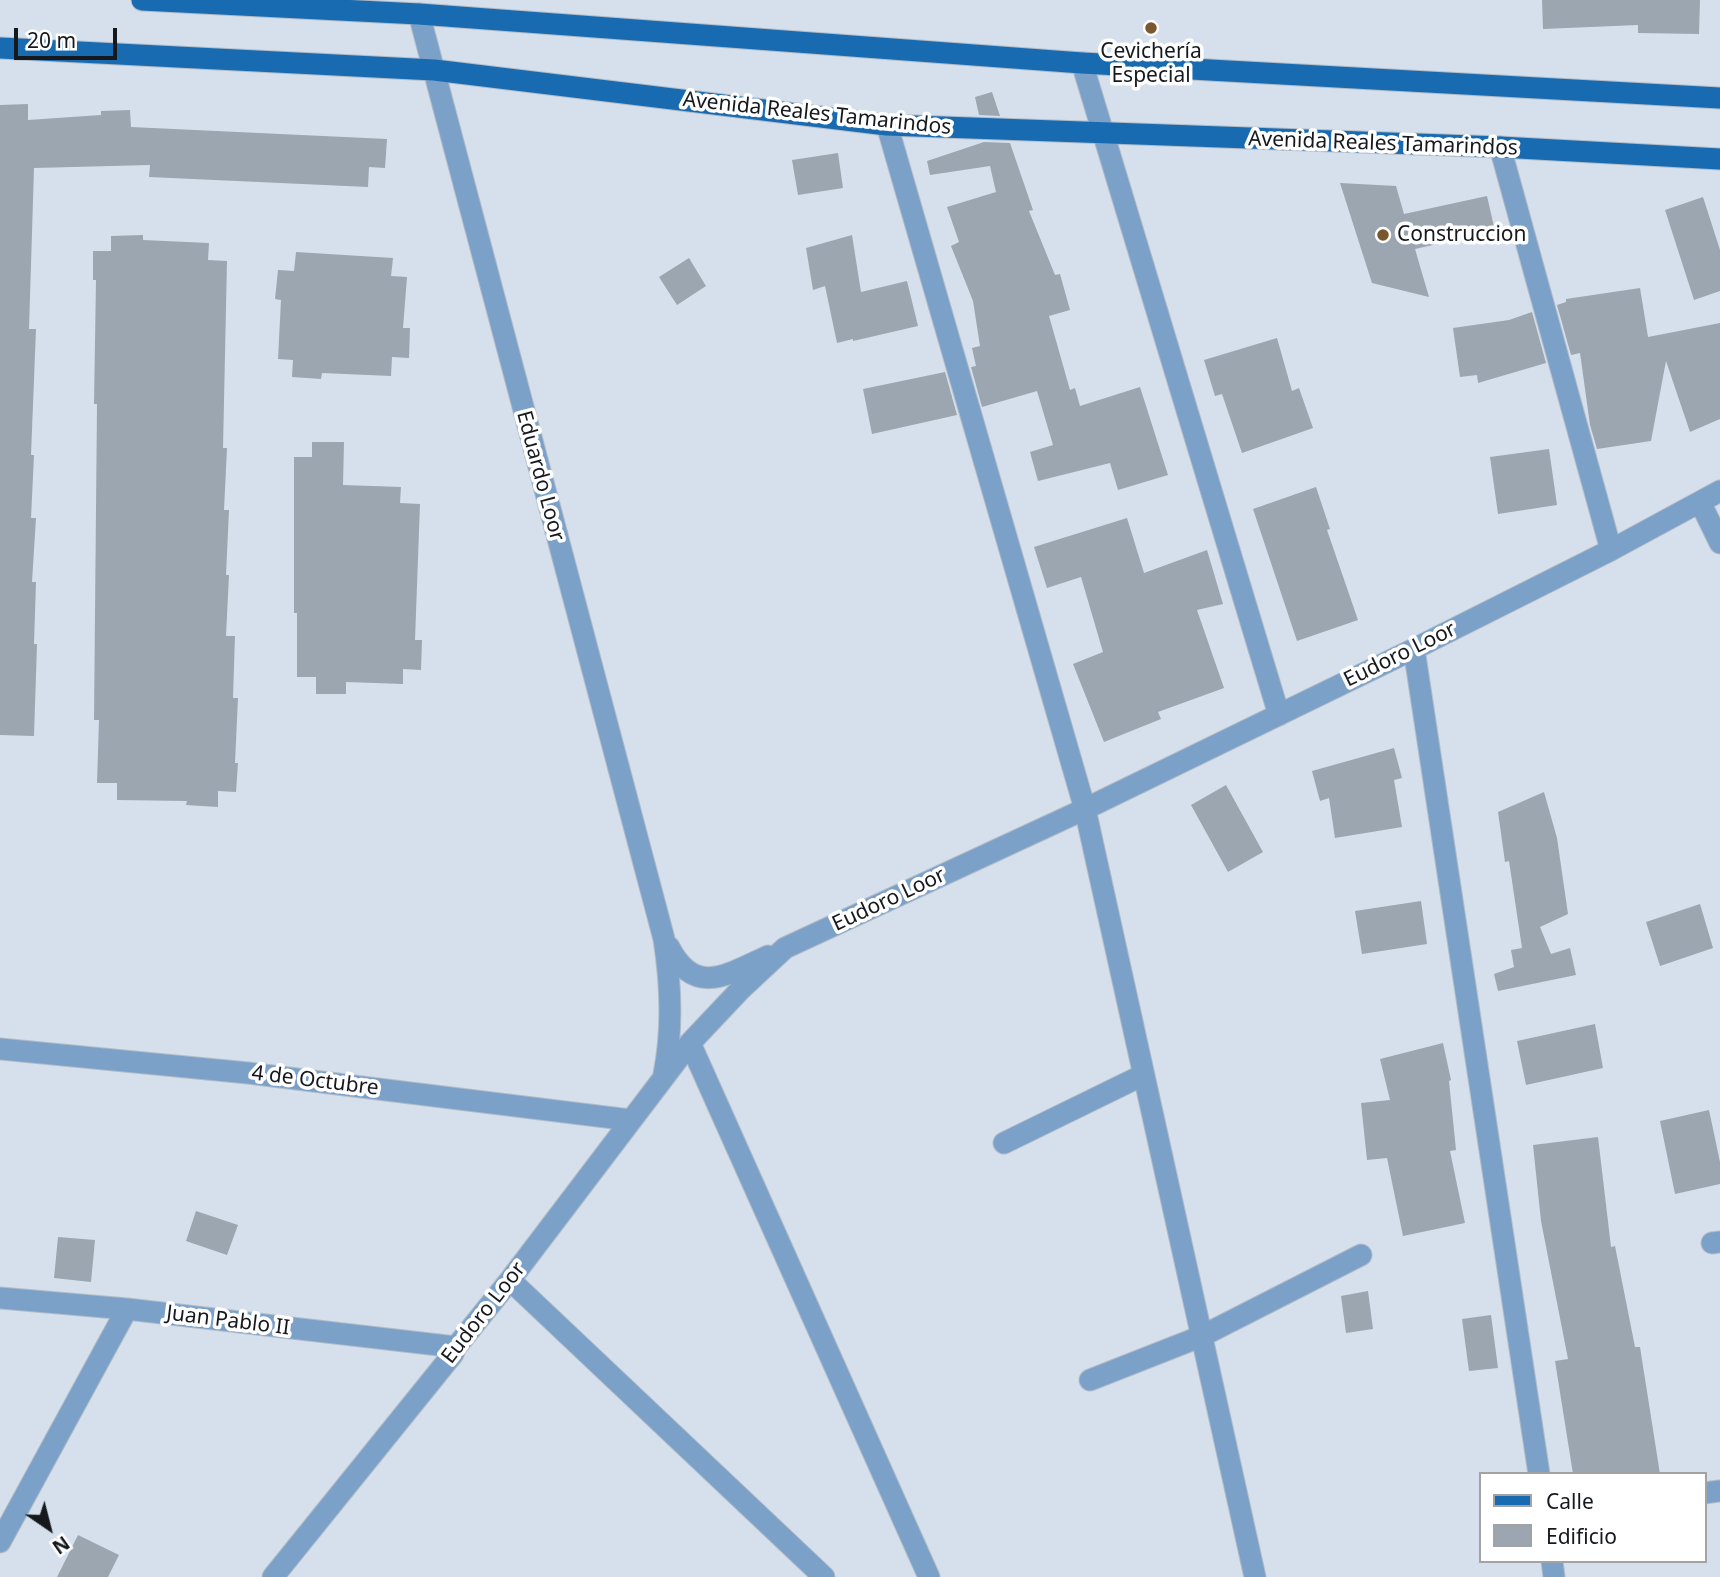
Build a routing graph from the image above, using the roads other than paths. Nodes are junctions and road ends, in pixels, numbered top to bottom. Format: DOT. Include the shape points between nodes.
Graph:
graph roads {
  1 [pos="142,0"];
  2 [pos="419,14"];
  3 [pos="0,48"];
  4 [pos="1082,63"];
  5 [pos="434,70"];
  6 [pos="1720,98"];
  7 [pos="887,125"];
  8 [pos="1103,134"];
  9 [pos="1500,147"];
  10 [pos="1720,159"];
  11 [pos="1720,491"];
  12 [pos="1700,502"];
  13 [pos="1720,543"];
  14 [pos="1611,550"];
  15 [pos="1414,649"];
  16 [pos="1279,715"];
  17 [pos="1085,808"];
  18 [pos="664,939"];
  19 [pos="785,948"];
  20 [pos="690,1043"];
  21 [pos="0,1049"];
  22 [pos="1143,1075"];
  23 [pos="663,1078"];
  24 [pos="630,1120"];
  25 [pos="1004,1143"];
  26 [pos="1362,1255"];
  27 [pos="510,1280"];
  28 [pos="0,1298"];
  29 [pos="127,1309"];
  30 [pos="1202,1336"];
  31 [pos="456,1347"];
  32 [pos="1090,1380"];
  33 [pos="1539,1472"];
  34 [pos="0,1542"];
  35 [pos="273,1577"];
  36 [pos="824,1577"];
  37 [pos="929,1577"];
  38 [pos="1255,1577"];
  1 -- 2 [label="main road"];
  2 -- 4 [label="main road"];
  2 -- 5 [label="street, Eduardo Loor"];
  3 -- 5 [label="main road, Avenida Reales Tamarindos"];
  4 -- 6 [label="main road"];
  4 -- 8 [label="street"];
  5 -- 7 [label="main road, Avenida Reales Tamarindos"];
  5 -- 18 [label="street, Eduardo Loor"];
  7 -- 8 [label="main road, Avenida Reales Tamarindos"];
  7 -- 17 [label="street"];
  8 -- 9 [label="main road, Avenida Reales Tamarindos"];
  8 -- 16 [label="street"];
  9 -- 10 [label="main road, Avenida Reales Tamarindos"];
  9 -- 14 [label="street"];
  11 -- 12 [label="street, Eudoro Loor"];
  12 -- 13 [label="street"];
  12 -- 14 [label="street, Eudoro Loor"];
  14 -- 15 [label="street, Eudoro Loor"];
  15 -- 16 [label="street, Eudoro Loor"];
  15 -- 33 [label="street"];
  16 -- 17 [label="street, Eudoro Loor"];
  17 -- 19 [label="street, Eudoro Loor"];
  17 -- 22 [label="street"];
  18 -- 19 [label="street, Eduardo Loor" via="684,969 699,978 717,978"];
  18 -- 23 [label="street, Eduardo Loor" via="670,1003"];
  19 -- 20 [label="street, Eudoro Loor"];
  20 -- 23 [label="street, Eudoro Loor"];
  20 -- 37 [label="street"];
  21 -- 24 [label="street, 4 de Octubre" via="248,1073"];
  22 -- 25 [label="street"];
  22 -- 30 [label="street"];
  23 -- 24 [label="street, Eudoro Loor"];
  24 -- 27 [label="street, Eudoro Loor"];
  26 -- 30 [label="street"];
  27 -- 31 [label="street, Eudoro Loor"];
  27 -- 36 [label="street"];
  28 -- 29 [label="street, Juan Pablo II"];
  29 -- 31 [label="street, Juan Pablo II"];
  29 -- 34 [label="street"];
  30 -- 32 [label="street"];
  30 -- 38 [label="street"];
  31 -- 35 [label="street, Eudoro Loor"];
}
